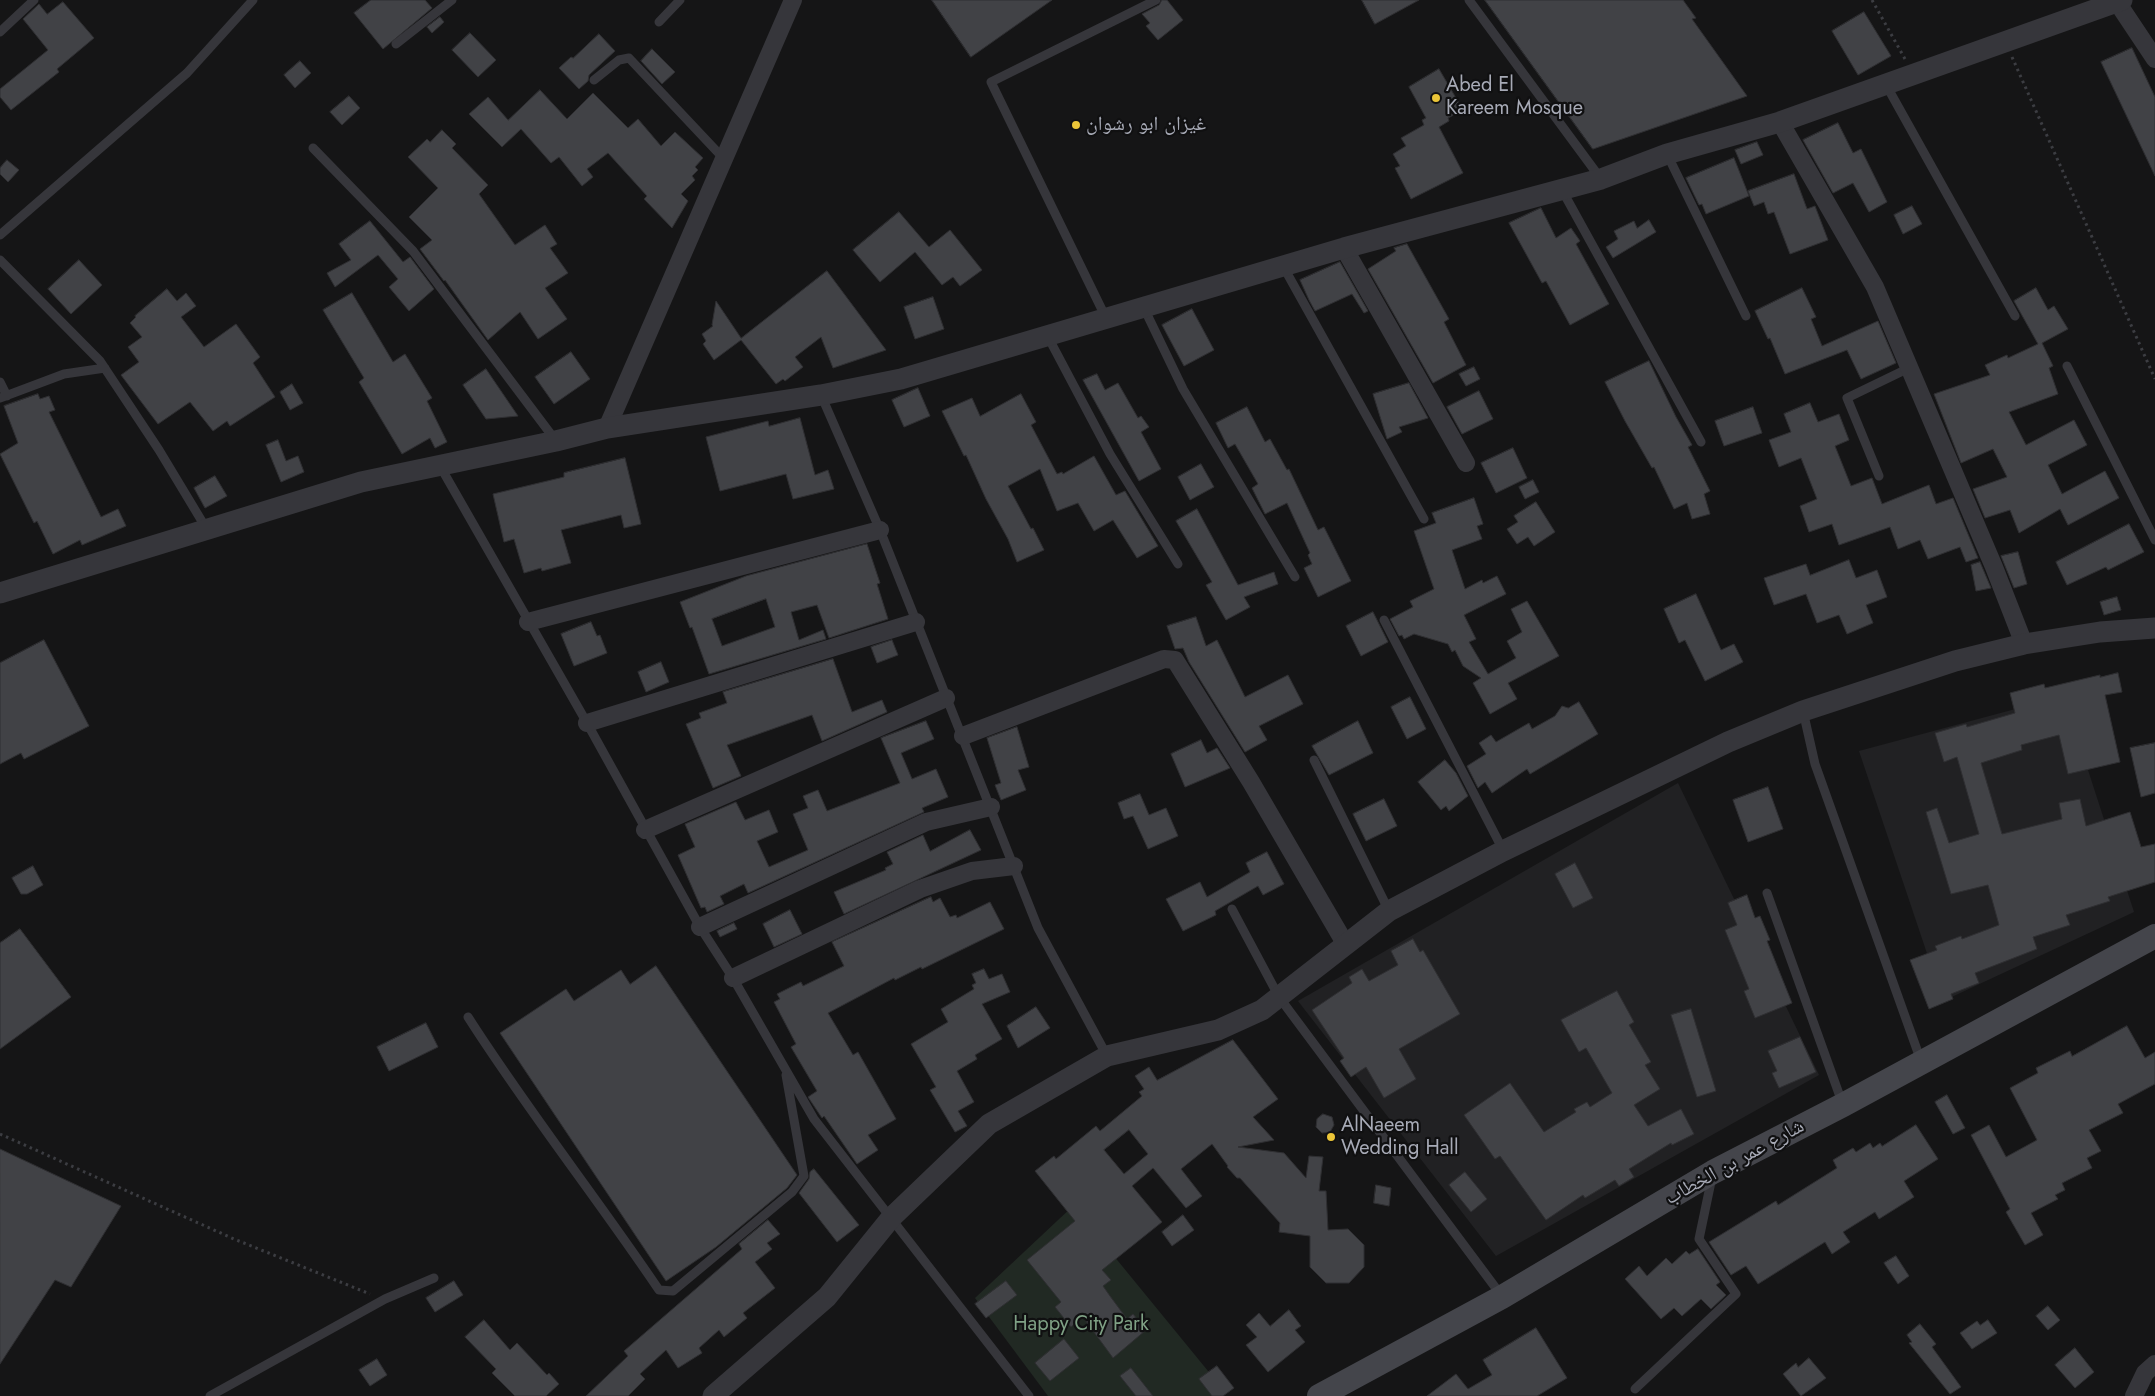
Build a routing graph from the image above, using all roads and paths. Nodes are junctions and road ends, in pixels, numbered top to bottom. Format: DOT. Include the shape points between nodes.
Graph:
graph roads {
  1 [pos="34,0"];
  2 [pos="253,0"];
  3 [pos="452,0"];
  4 [pos="680,0"];
  5 [pos="793,0"];
  6 [pos="1156,0"];
  7 [pos="1469,0"];
  8 [pos="1872,0"];
  9 [pos="2119,1"];
  10 [pos="659,22"];
  11 [pos="0,32"];
  12 [pos="2005,43"];
  13 [pos="396,44"];
  14 [pos="2155,59"];
  15 [pos="1914,75"];
  16 [pos="594,80"];
  17 [pos="1885,83"];
  18 [pos="1780,122"];
  19 [pos="312,148"];
  20 [pos="1667,154"];
  21 [pos="725,161"];
  22 [pos="1601,179"];
  23 [pos="1562,190"];
  24 [pos="0,235"];
  25 [pos="1344,248"];
  26 [pos="0,260"];
  27 [pos="1283,265"];
  28 [pos="1143,306"];
  29 [pos="1746,316"];
  30 [pos="2015,316"];
  31 [pos="1106,318"];
  32 [pos="1047,334"];
  33 [pos="2067,366"];
  34 [pos="105,368"];
  35 [pos="1910,368"];
  36 [pos="2155,379"];
  37 [pos="0,382"];
  38 [pos="821,395"];
  39 [pos="4,397"];
  40 [pos="608,428"];
  41 [pos="556,441"];
  42 [pos="1701,442"];
  43 [pos="1466,463"];
  44 [pos="440,466"];
  45 [pos="1879,476"];
  46 [pos="1424,519"];
  47 [pos="206,528"];
  48 [pos="880,530"];
  49 [pos="2155,540"];
  50 [pos="1178,564"];
  51 [pos="1295,577"];
  52 [pos="0,593"];
  53 [pos="1384,620"];
  54 [pos="528,622"];
  55 [pos="916,622"];
  56 [pos="2155,628"];
  57 [pos="2024,644"];
  58 [pos="946,698"];
  59 [pos="1803,711"];
  60 [pos="587,723"];
  61 [pos="963,736"];
  62 [pos="1314,760"];
  63 [pos="991,806"];
  64 [pos="645,830"];
  65 [pos="1503,851"];
  66 [pos="1014,866"];
  67 [pos="1767,894"];
  68 [pos="1232,909"];
  69 [pos="1389,911"];
  70 [pos="700,927"];
  71 [pos="2155,936"];
  72 [pos="1346,945"];
  73 [pos="732,978"];
  74 [pos="1279,997"];
  75 [pos="468,1017"];
  76 [pos="1107,1056"];
  77 [pos="1921,1062"];
  78 [pos="785,1068"];
  79 [pos="1843,1105"];
  80 [pos="0,1134"];
  81 [pos="1714,1172"];
  82 [pos="891,1218"];
  83 [pos="434,1278"];
  84 [pos="1502,1298"];
  85 [pos="385,1299"];
  86 [pos="2150,1368"];
  87 [pos="1635,1389"];
  88 [pos="210,1396"];
  89 [pos="713,1396"];
  90 [pos="1029,1396"];
  91 [pos="1319,1396"];
  92 [pos="2134,1396"];
  1 -- 11 [label="lane"];
  2 -- 24 [label="lane" via="187,72"];
  3 -- 13 [label="lane"];
  4 -- 10 [label="lane"];
  5 -- 21 [label="street"];
  6 -- 31 [label="lane" via="991,82"];
  7 -- 22 [label="lane"];
  8 -- 15 [label="path"];
  9 -- 12 [label="street"];
  9 -- 14 [label="street"];
  12 -- 15 [label="street"];
  12 -- 36 [label="path"];
  15 -- 17 [label="street"];
  16 -- 21 [label="lane" via="619,60 629,58"];
  17 -- 18 [label="street"];
  17 -- 30 [label="lane"];
  18 -- 20 [label="street"];
  18 -- 35 [label="street" via="1875,287"];
  19 -- 41 [label="lane" via="413,251"];
  20 -- 22 [label="street"];
  20 -- 29 [label="lane"];
  21 -- 40 [label="street"];
  22 -- 23 [label="street"];
  23 -- 25 [label="street"];
  23 -- 42 [label="lane"];
  25 -- 27 [label="street"];
  25 -- 43 [label="street"];
  26 -- 34 [label="lane"];
  27 -- 28 [label="street"];
  27 -- 46 [label="lane"];
  28 -- 31 [label="street"];
  28 -- 51 [label="lane" via="1183,390"];
  31 -- 32 [label="street"];
  32 -- 38 [label="street" via="901,379"];
  32 -- 50 [label="lane" via="1110,454"];
  33 -- 49 [label="lane"];
  34 -- 39 [label="lane" via="64,374"];
  34 -- 47 [label="lane"];
  35 -- 45 [label="lane" via="1847,398"];
  35 -- 57 [label="street"];
  37 -- 39 [label="lane"];
  38 -- 40 [label="street"];
  38 -- 48 [label="lane"];
  40 -- 41 [label="street"];
  41 -- 44 [label="street"];
  44 -- 47 [label="street" via="361,482"];
  44 -- 54 [label="lane"];
  47 -- 52 [label="street"];
  48 -- 54 [label="street"];
  48 -- 55 [label="lane"];
  53 -- 65 [label="lane"];
  54 -- 60 [label="lane"];
  55 -- 58 [label="lane"];
  55 -- 60 [label="street"];
  56 -- 57 [label="street" via="2100,632"];
  57 -- 59 [label="street" via="1955,661"];
  58 -- 61 [label="lane"];
  58 -- 64 [label="street"];
  59 -- 65 [label="street" via="1728,742"];
  59 -- 77 [label="lane" via="1815,764"];
  60 -- 64 [label="lane"];
  61 -- 63 [label="lane"];
  61 -- 72 [label="street" via="1164,659 1175,660"];
  62 -- 69 [label="lane"];
  63 -- 66 [label="lane"];
  63 -- 70 [label="street" via="926,822"];
  64 -- 70 [label="lane"];
  65 -- 69 [label="street"];
  66 -- 73 [label="street" via="972,870 920,888"];
  66 -- 76 [label="lane" via="1038,928"];
  67 -- 79 [label="lane"];
  68 -- 74 [label="lane"];
  69 -- 72 [label="street"];
  70 -- 73 [label="lane"];
  71 -- 77 [label="main road, شارع عمر بن الخطاب"];
  72 -- 74 [label="street"];
  73 -- 78 [label="lane"];
  74 -- 76 [label="street" via="1262,1010 1218,1030"];
  74 -- 84 [label="lane"];
  75 -- 78 [label="lane" via="659,1290 672,1291 792,1192 804,1176"];
  76 -- 82 [label="street" via="989,1124"];
  77 -- 79 [label="main road, شارع عمر بن الخطاب"];
  78 -- 82 [label="lane" via="814,1119"];
  79 -- 81 [label="main road, شارع عمر بن الخطاب"];
  80 -- 85 [label="path" via="234,1239"];
  81 -- 84 [label="main road, شارع عمر بن الخطاب"];
  81 -- 87 [label="lane" via="1700,1239 1736,1294"];
  82 -- 89 [label="street" via="827,1297"];
  82 -- 90 [label="lane"];
  83 -- 85 [label="lane"];
  84 -- 91 [label="main road, شارع عمر بن الخطاب"];
  85 -- 88 [label="lane"];
  86 -- 92 [label="street"];
}
